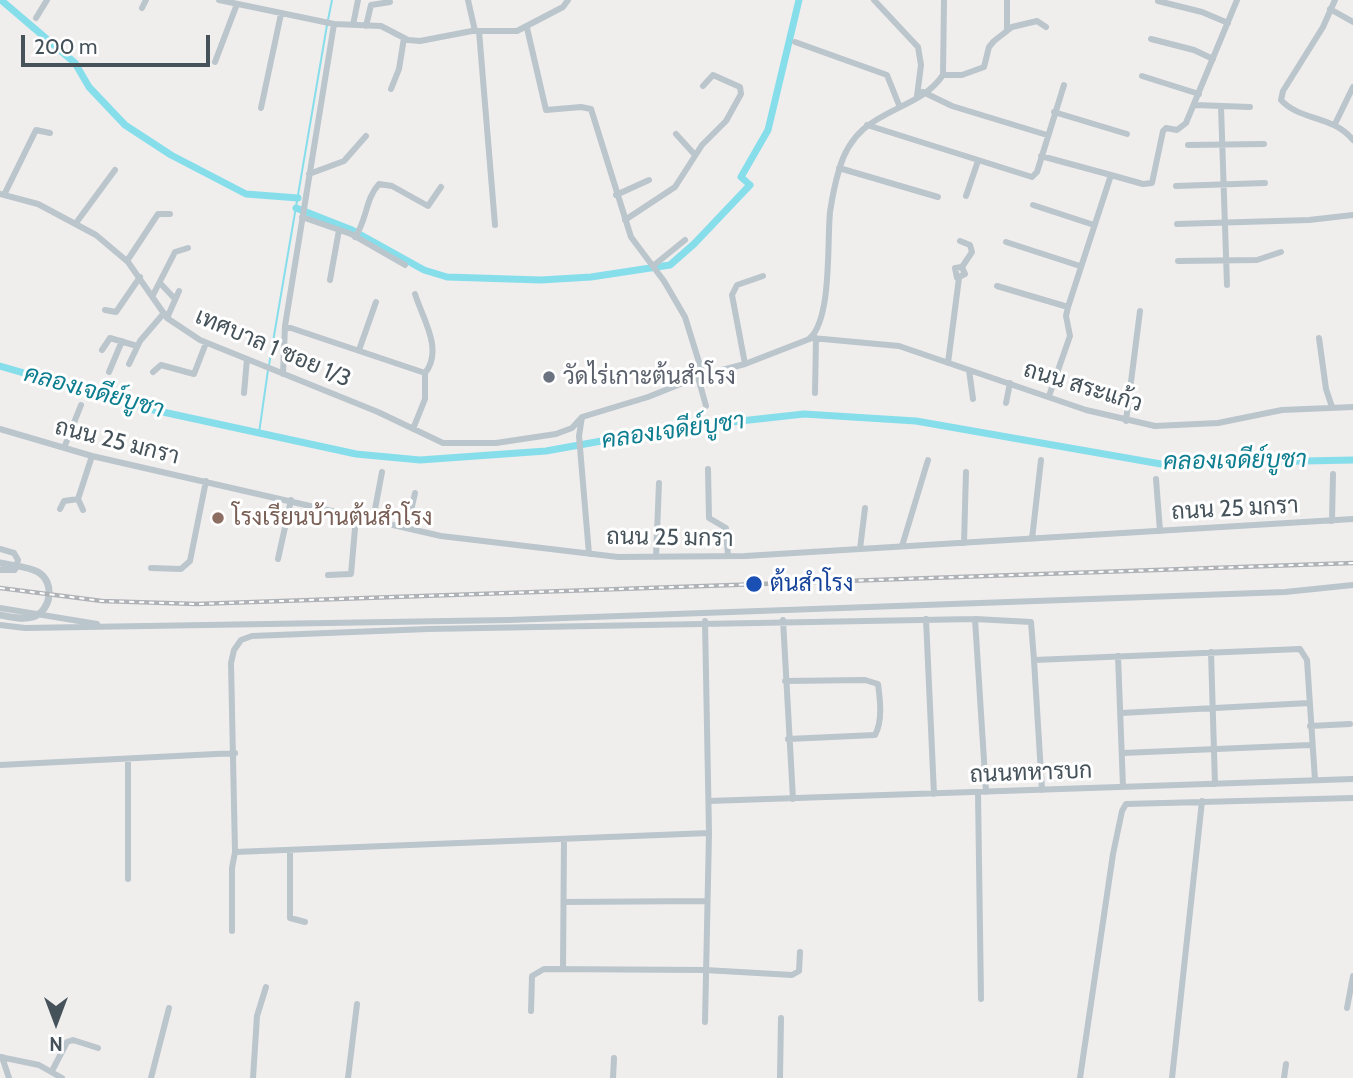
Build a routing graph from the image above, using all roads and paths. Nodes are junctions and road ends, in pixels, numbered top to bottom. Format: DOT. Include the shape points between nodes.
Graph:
graph roads {
  1 [pos="47,0"];
  2 [pos="146,0"];
  3 [pos="219,0"];
  4 [pos="358,0"];
  5 [pos="468,0"];
  6 [pos="568,0"];
  7 [pos="874,0"];
  8 [pos="944,0"];
  9 [pos="1007,0"];
  10 [pos="1237,0"];
  11 [pos="1335,0"];
  12 [pos="1158,1"];
  13 [pos="234,2"];
  14 [pos="390,2"];
  15 [pos="142,8"];
  16 [pos="1330,9"];
  17 [pos="281,14"];
  18 [pos="36,18"];
  19 [pos="1353,22"];
  20 [pos="1228,23"];
  21 [pos="330,24"];
  22 [pos="353,25"];
  23 [pos="366,26"];
  24 [pos="1046,27"];
  25 [pos="527,28"];
  26 [pos="1007,30"];
  27 [pos="477,31"];
  28 [pos="404,38"];
  29 [pos="1151,39"];
  30 [pos="795,42"];
  31 [pos="1213,59"];
  32 [pos="215,62"];
  33 [pos="943,75"];
  34 [pos="1142,76"];
  35 [pos="1064,85"];
  36 [pos="703,86"];
  37 [pos="1353,87"];
  38 [pos="391,89"];
  39 [pos="920,94"];
  40 [pos="1199,94"];
  41 [pos="899,105"];
  42 [pos="1195,105"];
  43 [pos="1221,107"];
  44 [pos="1250,107"];
  45 [pos="261,108"];
  46 [pos="1054,111"];
  47 [pos="1335,124"];
  48 [pos="867,125"];
  49 [pos="50,133"];
  50 [pos="676,134"];
  51 [pos="1128,134"];
  52 [pos="1047,135"];
  53 [pos="366,136"];
  54 [pos="1353,140"];
  55 [pos="1222,144"];
  56 [pos="1264,144"];
  57 [pos="1188,145"];
  58 [pos="695,155"];
  59 [pos="1041,156"];
  60 [pos="978,161"];
  61 [pos="839,168"];
  62 [pos="115,170"];
  63 [pos="309,174"];
  64 [pos="1111,175"];
  65 [pos="649,180"];
  66 [pos="1265,183"];
  67 [pos="1224,184"];
  68 [pos="1176,186"];
  69 [pos="441,187"];
  70 [pos="2,195"];
  71 [pos="617,195"];
  72 [pos="966,196"];
  73 [pos="938,197"];
  74 [pos="1033,205"];
  75 [pos="302,213"];
  76 [pos="170,214"];
  77 [pos="1353,215"];
  78 [pos="625,220"];
  79 [pos="1225,222"];
  80 [pos="76,223"];
  81 [pos="1177,224"];
  82 [pos="495,225"];
  83 [pos="1094,225"];
  84 [pos="339,230"];
  85 [pos="357,235"];
  86 [pos="685,240"];
  87 [pos="960,241"];
  88 [pos="1006,242"];
  89 [pos="188,248"];
  90 [pos="1281,252"];
  91 [pos="1226,260"];
  92 [pos="127,261"];
  93 [pos="1178,261"];
  94 [pos="405,265"];
  95 [pos="1080,266"];
  96 [pos="655,269"];
  97 [pos="764,276"];
  98 [pos="141,277"];
  99 [pos="330,280"];
  100 [pos="160,283"];
  101 [pos="1227,285"];
  102 [pos="997,286"];
  103 [pos="179,291"];
  104 [pos="415,294"];
  105 [pos="153,295"];
  106 [pos="175,299"];
  107 [pos="376,302"];
  108 [pos="1068,307"];
  109 [pos="104,310"];
  110 [pos="1140,311"];
  111 [pos="165,315"];
  112 [pos="285,326"];
  113 [pos="816,338"];
  114 [pos="1319,338"];
  115 [pos="808,339"];
  116 [pos="122,341"];
  117 [pos="206,342"];
  118 [pos="137,346"];
  119 [pos="102,350"];
  120 [pos="359,350"];
  121 [pos="247,359"];
  122 [pos="948,363"];
  123 [pos="129,364"];
  124 [pos="745,364"];
  125 [pos="969,370"];
  126 [pos="109,372"];
  127 [pos="153,372"];
  128 [pos="280,373"];
  129 [pos="425,373"];
  130 [pos="701,376"];
  131 [pos="1010,383"];
  132 [pos="244,393"];
  133 [pos="815,393"];
  134 [pos="1049,396"];
  135 [pos="973,399"];
  136 [pos="1006,403"];
  137 [pos="81,405"];
  138 [pos="706,405"];
  139 [pos="1332,407"];
  140 [pos="1353,407"];
  141 [pos="582,417"];
  142 [pos="1126,421"];
  143 [pos="0,429"];
  144 [pos="413,429"];
  145 [pos="64,448"];
  146 [pos="92,456"];
  147 [pos="928,460"];
  148 [pos="1041,460"];
  149 [pos="708,469"];
  150 [pos="382,472"];
  151 [pos="966,472"];
  152 [pos="1333,474"];
  153 [pos="1156,479"];
  154 [pos="206,481"];
  155 [pos="659,483"];
  156 [pos="415,493"];
  157 [pos="78,499"];
  158 [pos="291,500"];
  159 [pos="865,508"];
  160 [pos="60,509"];
  161 [pos="83,509"];
  162 [pos="356,517"];
  163 [pos="1353,519"];
  164 [pos="373,520"];
  165 [pos="1332,521"];
  166 [pos="407,528"];
  167 [pos="1160,531"];
  168 [pos="1031,538"];
  169 [pos="964,542"];
  170 [pos="902,546"];
  171 [pos="0,549"];
  172 [pos="860,549"];
  173 [pos="589,554"];
  174 [pos="728,556"];
  175 [pos="656,557"];
  176 [pos="278,559"];
  177 [pos="0,564"];
  178 [pos="151,568"];
  179 [pos="0,570"];
  180 [pos="328,575"];
  181 [pos="1353,584"];
  182 [pos="0,608"];
  183 [pos="706,612"];
  184 [pos="0,615"];
  185 [pos="926,619"];
  186 [pos="975,619"];
  187 [pos="783,620"];
  188 [pos="705,623"];
  189 [pos="0,625"];
  190 [pos="120,626"];
  191 [pos="1211,652"];
  192 [pos="1118,656"];
  193 [pos="1034,660"];
  194 [pos="785,681"];
  195 [pos="1309,703"];
  196 [pos="1213,709"];
  197 [pos="1121,713"];
  198 [pos="1350,724"];
  199 [pos="1310,726"];
  200 [pos="788,739"];
  201 [pos="1310,745"];
  202 [pos="1214,749"];
  203 [pos="235,753"];
  204 [pos="1123,753"];
  205 [pos="128,759"];
  206 [pos="0,765"];
  207 [pos="1353,779"];
  208 [pos="1315,780"];
  209 [pos="1215,783"];
  210 [pos="1123,787"];
  211 [pos="1042,790"];
  212 [pos="982,792"];
  213 [pos="934,794"];
  214 [pos="1353,798"];
  215 [pos="793,799"];
  216 [pos="709,801"];
  217 [pos="1202,801"];
  218 [pos="709,833"];
  219 [pos="564,839"];
  220 [pos="290,850"];
  221 [pos="235,852"];
  222 [pos="128,879"];
  223 [pos="706,901"];
  224 [pos="564,902"];
  225 [pos="305,922"];
  226 [pos="232,931"];
  227 [pos="800,952"];
  228 [pos="563,969"];
  229 [pos="705,970"];
  230 [pos="1353,976"];
  231 [pos="266,987"];
  232 [pos="981,999"];
  233 [pos="357,1004"];
  234 [pos="169,1008"];
  235 [pos="1347,1008"];
  236 [pos="531,1011"];
  237 [pos="781,1018"];
  238 [pos="705,1022"];
  239 [pos="98,1048"];
  240 [pos="1,1057"];
  241 [pos="614,1058"];
  242 [pos="1286,1064"];
  243 [pos="52,1071"];
  244 [pos="9,1078"];
  245 [pos="62,1078"];
  246 [pos="152,1078"];
  247 [pos="253,1078"];
  248 [pos="348,1078"];
  249 [pos="613,1078"];
  250 [pos="780,1078"];
  251 [pos="1080,1078"];
  252 [pos="1172,1078"];
  253 [pos="1284,1078"];
  1 -- 18 [label="street"];
  2 -- 15 [label="street"];
  3 -- 13 [label="street"];
  4 -- 22 [label="street"];
  5 -- 27 [label="street"];
  6 -- 25 [label="street"];
  7 -- 39 [label="street" via="918,47"];
  8 -- 33 [label="street"];
  9 -- 26 [label="street"];
  10 -- 20 [label="street"];
  11 -- 16 [label="street"];
  12 -- 20 [label="street"];
  13 -- 17 [label="street"];
  13 -- 32 [label="street"];
  14 -- 23 [label="street" via="370,5"];
  16 -- 19 [label="street"];
  16 -- 47 [label="street" via="1280,97 1287,106"];
  17 -- 21 [label="street"];
  17 -- 45 [label="street"];
  20 -- 31 [label="street"];
  21 -- 22 [label="street"];
  21 -- 63 [label="street"];
  22 -- 23 [label="street"];
  23 -- 28 [label="street" via="387,28"];
  24 -- 26 [label="street" via="1037,21"];
  25 -- 27 [label="street"];
  25 -- 71 [label="street" via="544,107 591,109"];
  26 -- 33 [label="street" via="989,47 984,67 962,75"];
  27 -- 28 [label="street" via="420,41"];
  27 -- 82 [label="street"];
  28 -- 38 [label="street"];
  29 -- 31 [label="street"];
  30 -- 41 [label="street" via="887,75"];
  31 -- 40 [label="street"];
  33 -- 39 [label="street"];
  34 -- 40 [label="street"];
  35 -- 46 [label="street"];
  36 -- 58 [label="street" via="713,75 740,87 741,94 726,121"];
  37 -- 47 [label="street"];
  39 -- 41 [label="street"];
  39 -- 52 [label="street"];
  40 -- 42 [label="street"];
  41 -- 48 [label="street"];
  42 -- 43 [label="street"];
  42 -- 64 [label="street" via="1181,129 1163,131 1151,185"];
  43 -- 44 [label="street"];
  43 -- 55 [label="street"];
  46 -- 51 [label="street"];
  46 -- 52 [label="street"];
  47 -- 54 [label="street"];
  48 -- 60 [label="street"];
  48 -- 61 [label="street"];
  49 -- 70 [label="street" via="36,130"];
  50 -- 58 [label="street"];
  52 -- 59 [label="street"];
  53 -- 63 [label="street" via="344,161"];
  55 -- 56 [label="street"];
  55 -- 57 [label="street"];
  55 -- 67 [label="street"];
  58 -- 78 [label="street" via="668,194"];
  59 -- 60 [label="street" via="1032,177"];
  59 -- 64 [label="street"];
  60 -- 72 [label="street"];
  61 -- 73 [label="street"];
  61 -- 115 [label="street" via="830,212 821,319"];
  62 -- 80 [label="street"];
  63 -- 75 [label="street"];
  64 -- 83 [label="street"];
  65 -- 71 [label="street"];
  66 -- 67 [label="street"];
  67 -- 68 [label="street"];
  67 -- 79 [label="street"];
  69 -- 85 [label="street" via="428,206 392,186 379,184"];
  70 -- 80 [label="street, เทศบาล 1 ซอย 1/3" via="38,204"];
  71 -- 78 [label="street"];
  74 -- 83 [label="street"];
  75 -- 84 [label="street"];
  75 -- 112 [label="street"];
  76 -- 92 [label="street" via="158,214"];
  77 -- 79 [label="street"];
  78 -- 96 [label="street" via="635,244"];
  79 -- 81 [label="street"];
  79 -- 91 [label="street"];
  80 -- 92 [label="street, เทศบาล 1 ซอย 1/3"];
  83 -- 95 [label="street"];
  84 -- 85 [label="street"];
  84 -- 99 [label="street"];
  85 -- 94 [label="street"];
  86 -- 96 [label="street"];
  87 -- 122 [label="street" via="972,251 962,267 965,274 959,278"];
  88 -- 95 [label="street"];
  89 -- 100 [label="street" via="175,252"];
  90 -- 91 [label="street" via="1266,258"];
  91 -- 93 [label="street"];
  91 -- 101 [label="street"];
  92 -- 98 [label="street, เทศบาล 1 ซอย 1/3"];
  95 -- 108 [label="street"];
  96 -- 130 [label="street" via="685,317"];
  97 -- 124 [label="street" via="737,285 732,295"];
  98 -- 105 [label="street, เทศบาล 1 ซอย 1/3"];
  98 -- 109 [label="street" via="116,312"];
  100 -- 105 [label="street"];
  100 -- 106 [label="street"];
  102 -- 108 [label="street"];
  103 -- 106 [label="street"];
  104 -- 129 [label="street" via="432,348"];
  105 -- 111 [label="street, เทศบาล 1 ซอย 1/3"];
  106 -- 111 [label="street"];
  107 -- 120 [label="street"];
  108 -- 134 [label="street" via="1070,336"];
  110 -- 142 [label="street"];
  111 -- 117 [label="street, เทศบาล 1 ซอย 1/3"];
  111 -- 118 [label="street"];
  112 -- 120 [label="street"];
  112 -- 128 [label="street"];
  113 -- 115 [label="street, ถนน สระแก้ว"];
  113 -- 122 [label="street, ถนน สระแก้ว" via="886,343"];
  113 -- 133 [label="street"];
  114 -- 139 [label="street"];
  115 -- 124 [label="street, ถนน สระแก้ว"];
  116 -- 118 [label="street"];
  116 -- 119 [label="street" via="110,338"];
  116 -- 126 [label="street"];
  117 -- 121 [label="street, เทศบาล 1 ซอย 1/3"];
  117 -- 127 [label="street" via="194,374 161,365"];
  118 -- 123 [label="street"];
  120 -- 129 [label="street"];
  121 -- 128 [label="street, เทศบาล 1 ซอย 1/3"];
  121 -- 132 [label="street"];
  122 -- 125 [label="street, ถนน สระแก้ว"];
  124 -- 130 [label="street, ถนน สระแก้ว"];
  125 -- 131 [label="street, ถนน สระแก้ว"];
  125 -- 135 [label="street"];
  128 -- 144 [label="street, เทศบาล 1 ซอย 1/3"];
  129 -- 144 [label="street" via="425,399"];
  130 -- 138 [label="street"];
  130 -- 141 [label="street, ถนน สระแก้ว"];
  131 -- 134 [label="street, ถนน สระแก้ว"];
  131 -- 136 [label="street"];
  134 -- 142 [label="street, ถนน สระแก้ว"];
  137 -- 145 [label="street"];
  139 -- 140 [label="street, ถนน สระแก้ว"];
  139 -- 142 [label="street, ถนน สระแก้ว" via="1194,424 1155,426"];
  141 -- 144 [label="street, เทศบาล 1 ซอย 1/3" via="572,428 536,438 470,444 443,443"];
  141 -- 173 [label="street" via="579,436"];
  143 -- 145 [label="street, ถนน 25 มกรา"];
  145 -- 146 [label="street, ถนน 25 มกรา"];
  146 -- 154 [label="street, ถนน 25 มกรา"];
  146 -- 157 [label="street"];
  147 -- 170 [label="street"];
  148 -- 168 [label="street"];
  149 -- 174 [label="street" via="709,518 726,528"];
  150 -- 164 [label="street"];
  151 -- 169 [label="street"];
  152 -- 165 [label="street"];
  153 -- 167 [label="street"];
  154 -- 158 [label="street, ถนน 25 มกรา"];
  154 -- 178 [label="street" via="190,561 181,569"];
  155 -- 175 [label="street"];
  156 -- 166 [label="street"];
  157 -- 160 [label="street" via="64,501"];
  157 -- 161 [label="street"];
  158 -- 162 [label="street, ถนน 25 มกรา"];
  158 -- 176 [label="street"];
  159 -- 172 [label="street"];
  162 -- 164 [label="street, ถนน 25 มกรา"];
  162 -- 180 [label="street" via="351,574"];
  163 -- 165 [label="street, ถนน 25 มกรา"];
  164 -- 166 [label="street, ถนน 25 มกรา"];
  165 -- 167 [label="street, ถนน 25 มกรา"];
  166 -- 173 [label="street, ถนน 25 มกรา"];
  167 -- 168 [label="street, ถนน 25 มกรา"];
  168 -- 169 [label="street, ถนน 25 มกรา"];
  169 -- 170 [label="street, ถนน 25 มกรา"];
  170 -- 172 [label="street, ถนน 25 มกรา"];
  171 -- 179 [label="street" via="14,553 18,560 15,570"];
  172 -- 174 [label="street, ถนน 25 มกรา"];
  173 -- 175 [label="street, ถนน 25 มกรา"];
  174 -- 175 [label="street, ถนน 25 มกรา"];
  177 -- 184 [label="street" via="38,573 47,581 49,594 36,616"];
  181 -- 183 [label="street" via="1285,592"];
  182 -- 190 [label="street"];
  183 -- 188 [label="street"];
  183 -- 190 [label="street" via="229,627"];
  185 -- 186 [label="street"];
  185 -- 187 [label="street"];
  185 -- 213 [label="street"];
  186 -- 193 [label="street" via="1031,622"];
  186 -- 212 [label="street"];
  187 -- 188 [label="street"];
  187 -- 194 [label="street"];
  188 -- 203 [label="street" via="252,636 241,640 232,663"];
  188 -- 216 [label="street"];
  189 -- 190 [label="street"];
  191 -- 192 [label="street"];
  191 -- 195 [label="street" via="1300,649 1307,660"];
  191 -- 196 [label="street"];
  192 -- 193 [label="street"];
  192 -- 197 [label="street"];
  193 -- 211 [label="street"];
  194 -- 200 [label="street"];
  194 -- 200 [label="street" via="865,680 878,684 879,691 880,722 875,734"];
  195 -- 196 [label="street"];
  195 -- 199 [label="street"];
  196 -- 197 [label="street"];
  196 -- 202 [label="street"];
  197 -- 204 [label="street"];
  198 -- 199 [label="street"];
  199 -- 201 [label="street"];
  200 -- 215 [label="street"];
  201 -- 202 [label="street"];
  201 -- 208 [label="street"];
  202 -- 204 [label="street"];
  202 -- 209 [label="street"];
  203 -- 205 [label="street"];
  203 -- 221 [label="street"];
  204 -- 210 [label="street"];
  205 -- 206 [label="street"];
  205 -- 222 [label="street"];
  207 -- 208 [label="street, ถนนทหารบก"];
  208 -- 209 [label="street, ถนนทหารบก"];
  209 -- 210 [label="street, ถนนทหารบก"];
  210 -- 211 [label="street, ถนนทหารบก"];
  211 -- 212 [label="street, ถนนทหารบก"];
  212 -- 213 [label="street, ถนนทหารบก"];
  212 -- 232 [label="street"];
  213 -- 215 [label="street, ถนนทหารบก"];
  214 -- 217 [label="street"];
  215 -- 216 [label="street, ถนนทหารบก"];
  216 -- 218 [label="street"];
  217 -- 251 [label="street" via="1135,802 1122,811"];
  217 -- 252 [label="street"];
  218 -- 219 [label="street"];
  218 -- 223 [label="street"];
  219 -- 220 [label="street"];
  219 -- 224 [label="street"];
  220 -- 221 [label="street"];
  220 -- 225 [label="street" via="289,918"];
  221 -- 226 [label="street"];
  223 -- 224 [label="street"];
  223 -- 229 [label="street"];
  224 -- 228 [label="street"];
  227 -- 229 [label="street" via="799,971 792,975"];
  228 -- 229 [label="street"];
  228 -- 236 [label="street" via="544,969 532,976"];
  229 -- 238 [label="street"];
  230 -- 235 [label="street"];
  231 -- 247 [label="street" via="257,1016"];
  233 -- 248 [label="street"];
  234 -- 246 [label="street"];
  237 -- 250 [label="street"];
  239 -- 243 [label="street" via="67,1042"];
  240 -- 243 [label="street"];
  240 -- 244 [label="street"];
  241 -- 249 [label="street"];
  242 -- 253 [label="street"];
  243 -- 245 [label="street"];
}
